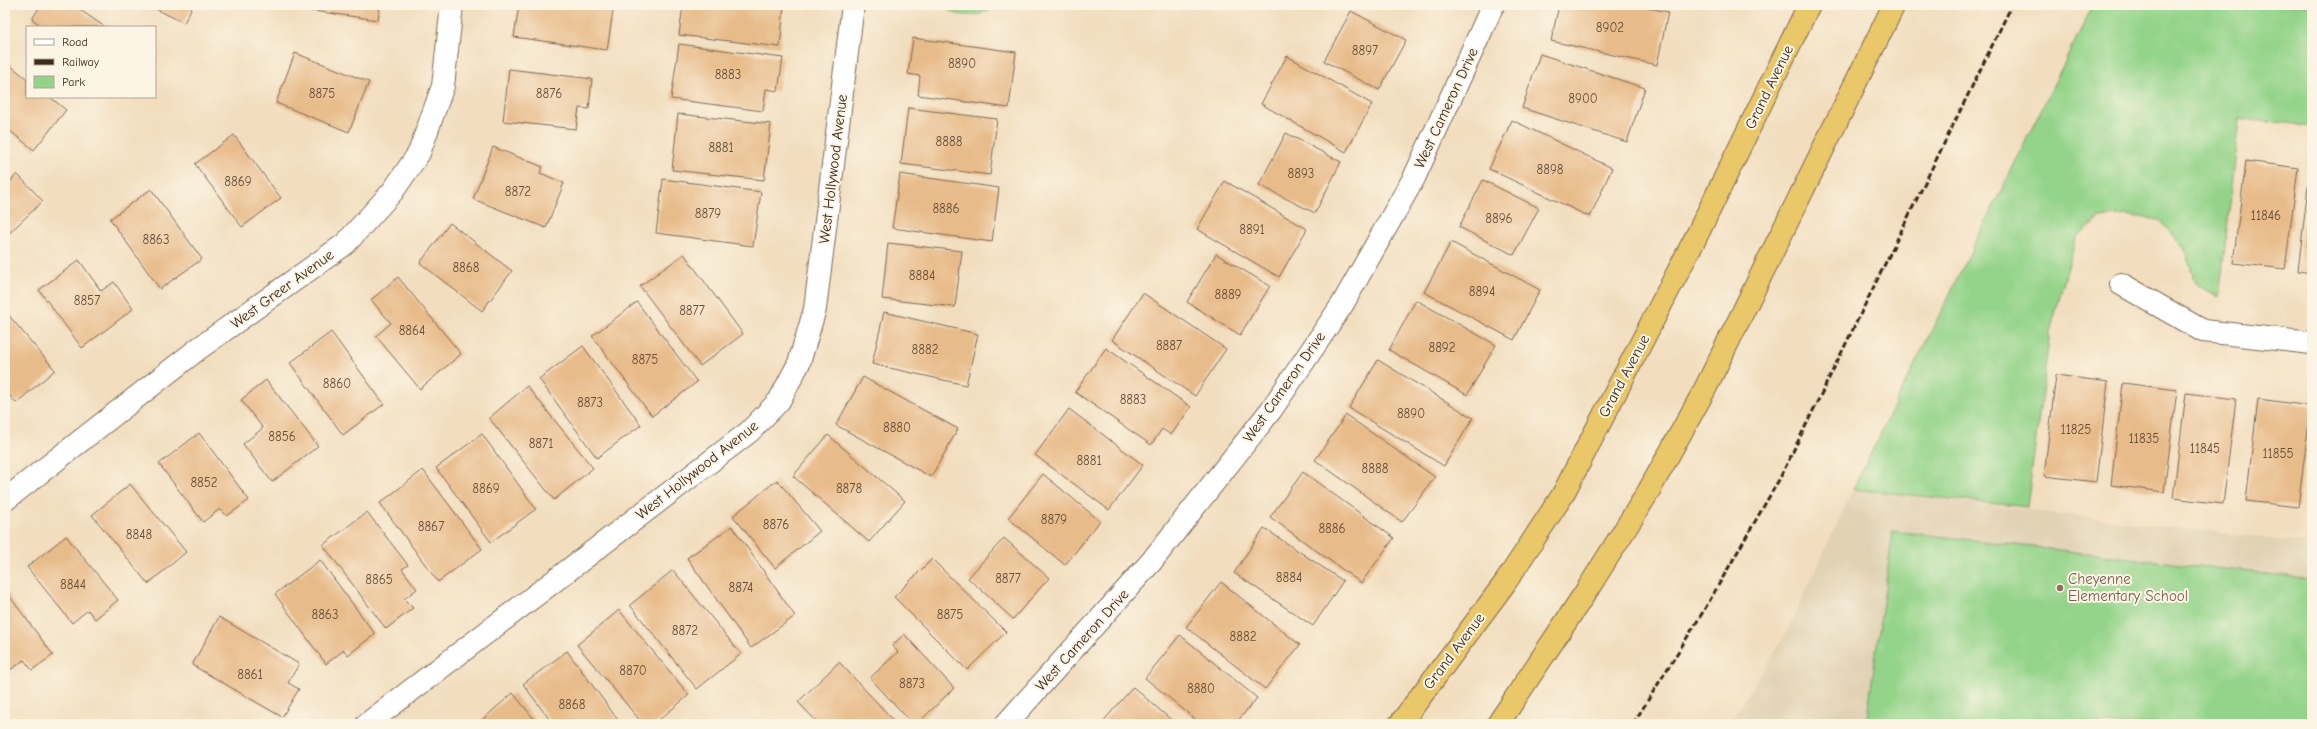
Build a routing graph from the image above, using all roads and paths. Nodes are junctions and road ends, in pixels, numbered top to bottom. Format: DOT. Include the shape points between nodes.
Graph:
graph roads {
  1 [pos="452,5"];
  2 [pos="853,5"];
  3 [pos="1493,5"];
  4 [pos="1809,5"];
  5 [pos="1894,5"];
  6 [pos="2121,284"];
  7 [pos="2312,343"];
  8 [pos="5,500"];
  9 [pos="367,724"];
  10 [pos="1006,724"];
  11 [pos="1400,724"];
  12 [pos="1498,724"];
  1 -- 8 [label="street, West Greer Avenue" via="443,86 419,153 393,190 345,244 198,349"];
  2 -- 9 [label="street, West Hollywood Avenue" via="816,309 799,363 779,401 749,432"];
  3 -- 10 [label="street, West Cameron Drive" via="1414,178 1342,305 1271,410 1151,562"];
  4 -- 11 [label="highway, Grand Avenue" via="1698,233 1562,496 1505,583"];
  5 -- 12 [label="highway" via="1712,377 1674,446 1590,587"];
  6 -- 7 [label="street" via="2203,331"];
}
